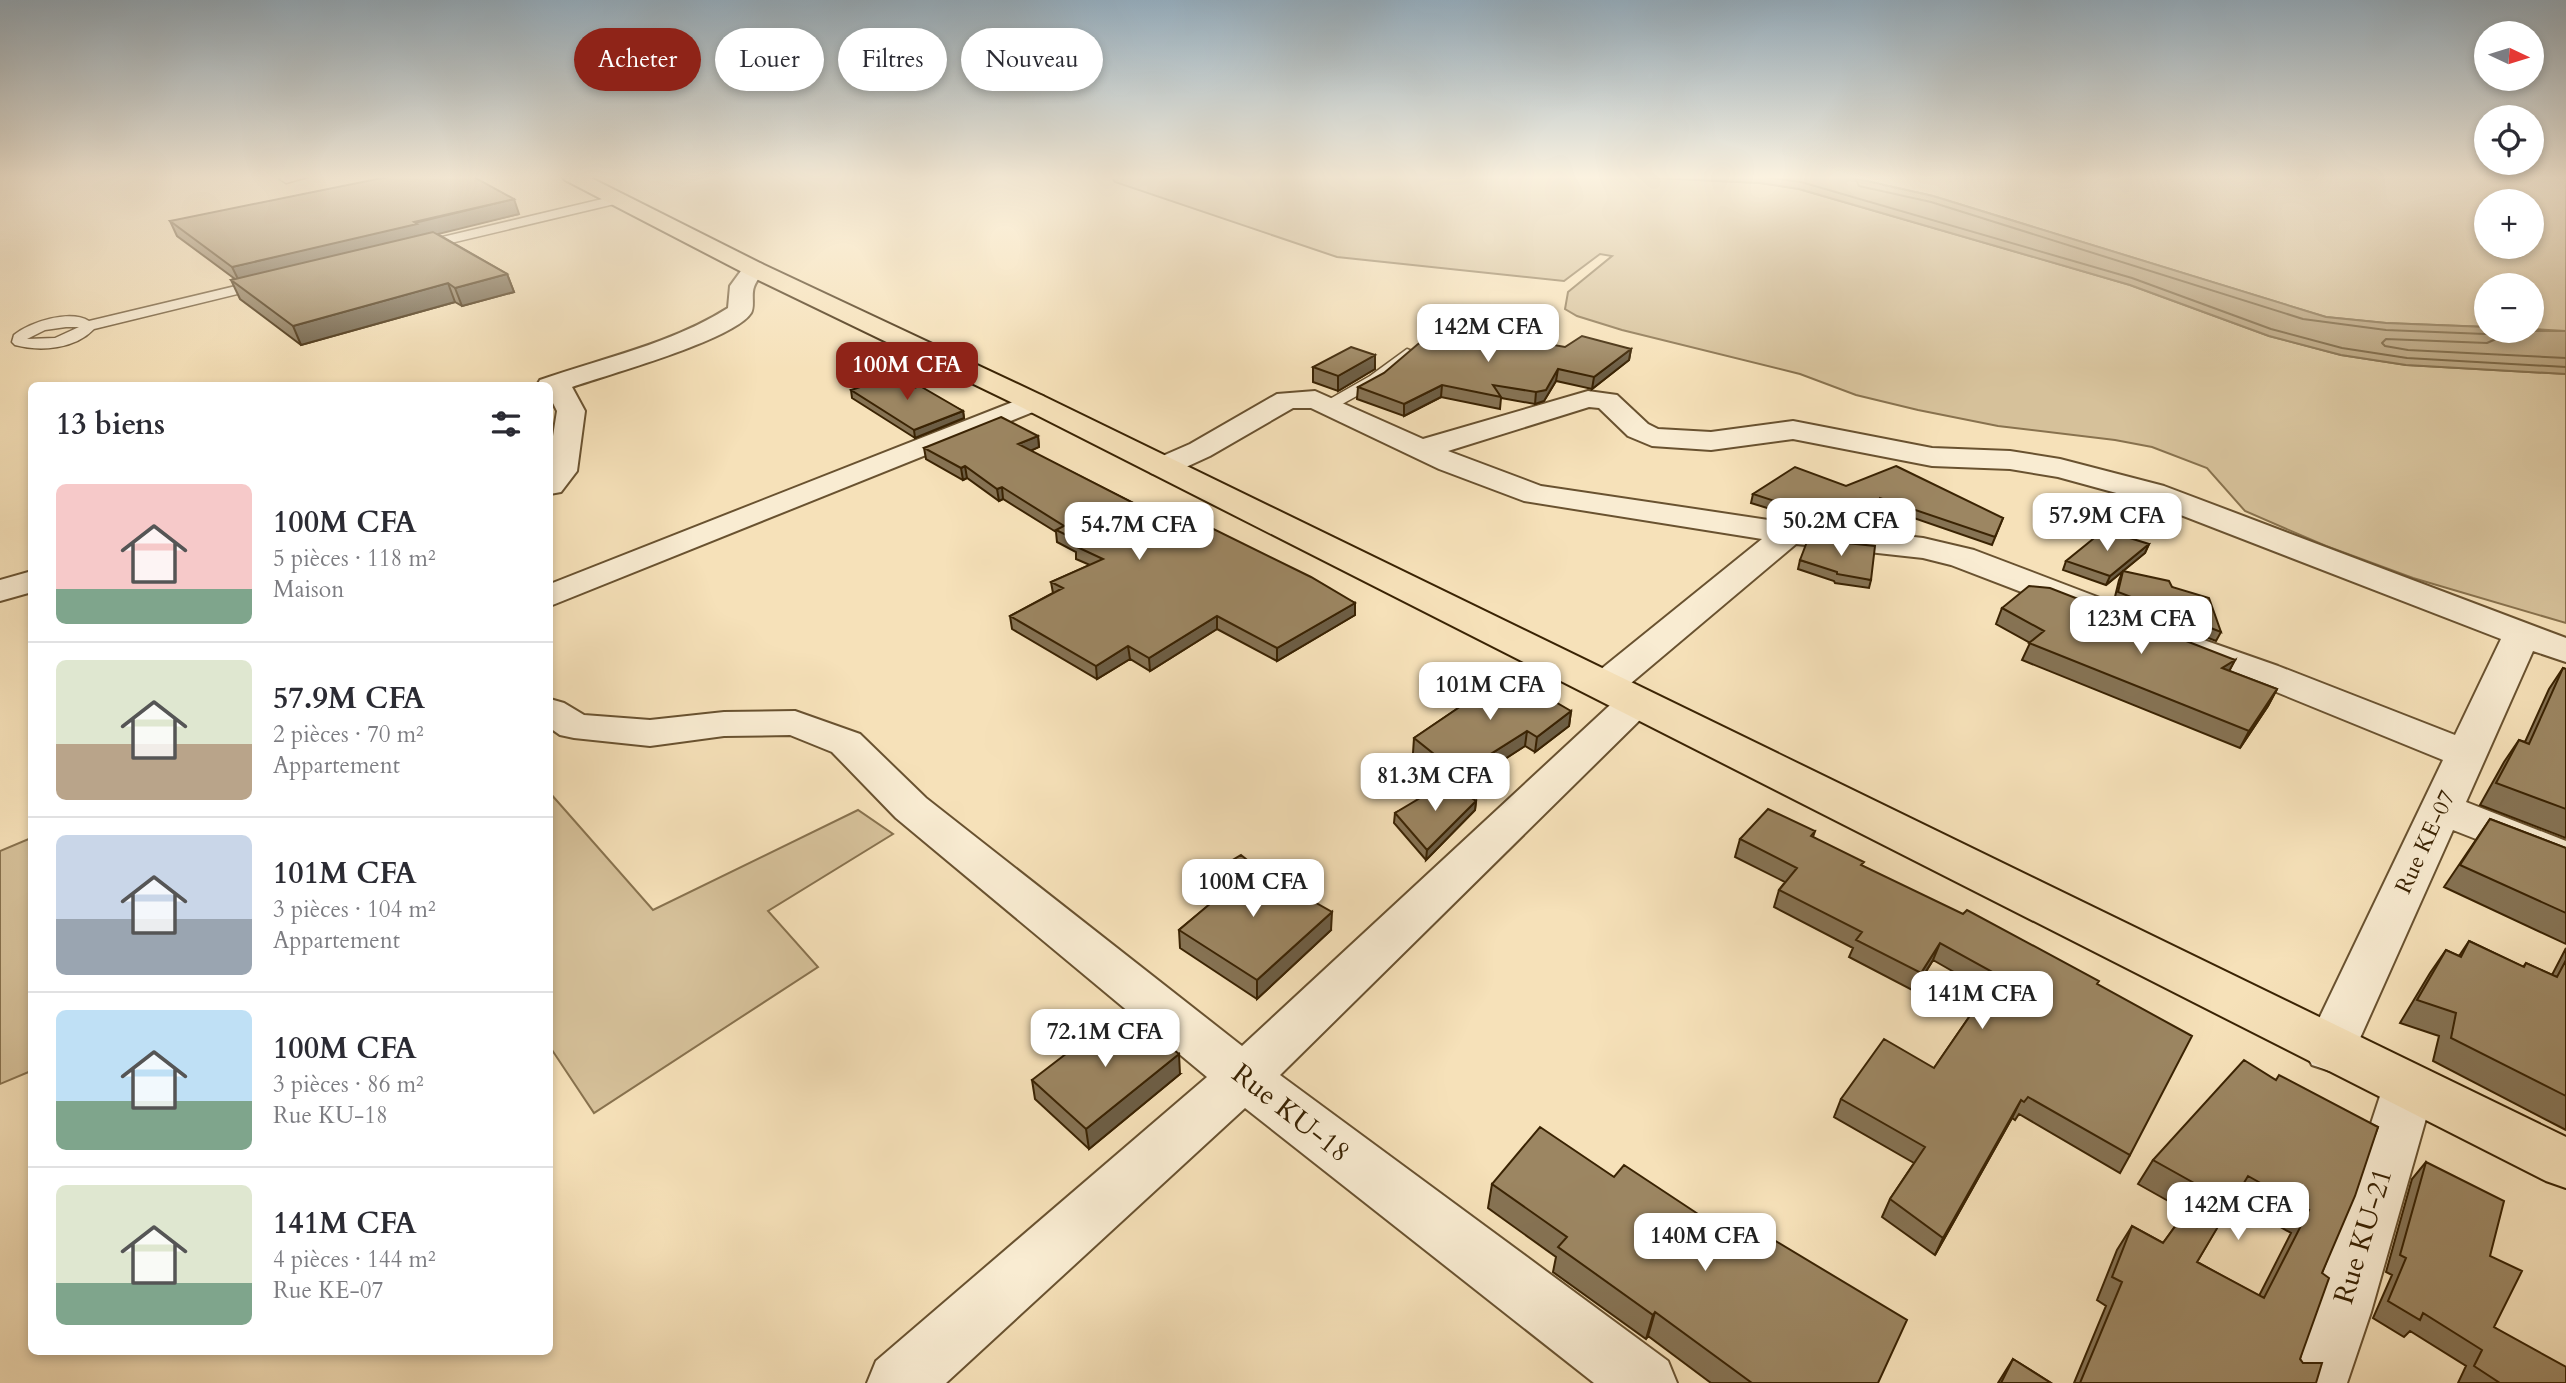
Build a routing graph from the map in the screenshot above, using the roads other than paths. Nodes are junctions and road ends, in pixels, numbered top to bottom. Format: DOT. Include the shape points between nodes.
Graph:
graph roads {
  1 [pos="444,241"];
  2 [pos="699,241"];
  3 [pos="400,251"];
  4 [pos="754,269"];
  5 [pos="277,280"];
  6 [pos="0,347"];
  7 [pos="1407,354"];
  8 [pos="553,385"];
  9 [pos="1033,402"];
  10 [pos="1329,404"];
  11 [pos="1422,449"];
  12 [pos="1162,467"];
  13 [pos="553,482"];
  14 [pos="1789,533"];
  15 [pos="28,582"];
  16 [pos="0,591"];
  17 [pos="553,595"];
  18 [pos="2112,616"];
  19 [pos="2150,632"];
  20 [pos="2521,636"];
  21 [pos="2566,651"];
  22 [pos="1620,694"];
  23 [pos="553,713"];
  24 [pos="2467,755"];
  25 [pos="2440,808"];
  26 [pos="2566,858"];
  27 [pos="2330,1050"];
  28 [pos="1244,1077"];
  29 [pos="2409,1087"];
  30 [pos="2566,1164"];
  31 [pos="898,1383"];
  32 [pos="1645,1383"];
  33 [pos="2315,1383"];
  1 -- 3 [label="lane"];
  2 -- 4 [label="highway"];
  4 -- 8 [label="street" via="742,286 740,311 723,324"];
  4 -- 9 [label="highway"];
  5 -- 6 [label="lane" via="88,326 61,341"];
  7 -- 10 [label="lane" via="1376,379"];
  8 -- 13 [label="street" via="571,411 562,471"];
  9 -- 12 [label="highway"];
  9 -- 17 [label="street"];
  10 -- 11 [label="street"];
  10 -- 12 [label="street" via="1302,397 1287,400"];
  11 -- 14 [label="street" via="1535,494"];
  11 -- 20 [label="street" via="1588,399 1606,401 1638,430 1665,439 1711,441 1793,430 1932,457 2010,460 2060,468 2152,494"];
  12 -- 22 [label="highway"];
  14 -- 18 [label="street" via="1923,548 1962,557"];
  14 -- 22 [label="street"];
  15 -- 16 [label="street"];
  19 -- 24 [label="street"];
  20 -- 21 [label="street"];
  20 -- 24 [label="street, Rue KE-07"];
  22 -- 27 [label="highway"];
  22 -- 28 [label="street"];
  23 -- 28 [label="street, Rue KU-18" via="574,726 650,733 724,724 795,723 846,743 912,808"];
  24 -- 25 [label="street, Rue KE-07"];
  25 -- 26 [label="street"];
  25 -- 27 [label="street, Rue KE-07"];
  27 -- 29 [label="highway"];
  28 -- 31 [label="street"];
  28 -- 32 [label="street, Rue KU-18"];
  29 -- 30 [label="highway"];
  29 -- 33 [label="street, Rue KU-21"];
}
